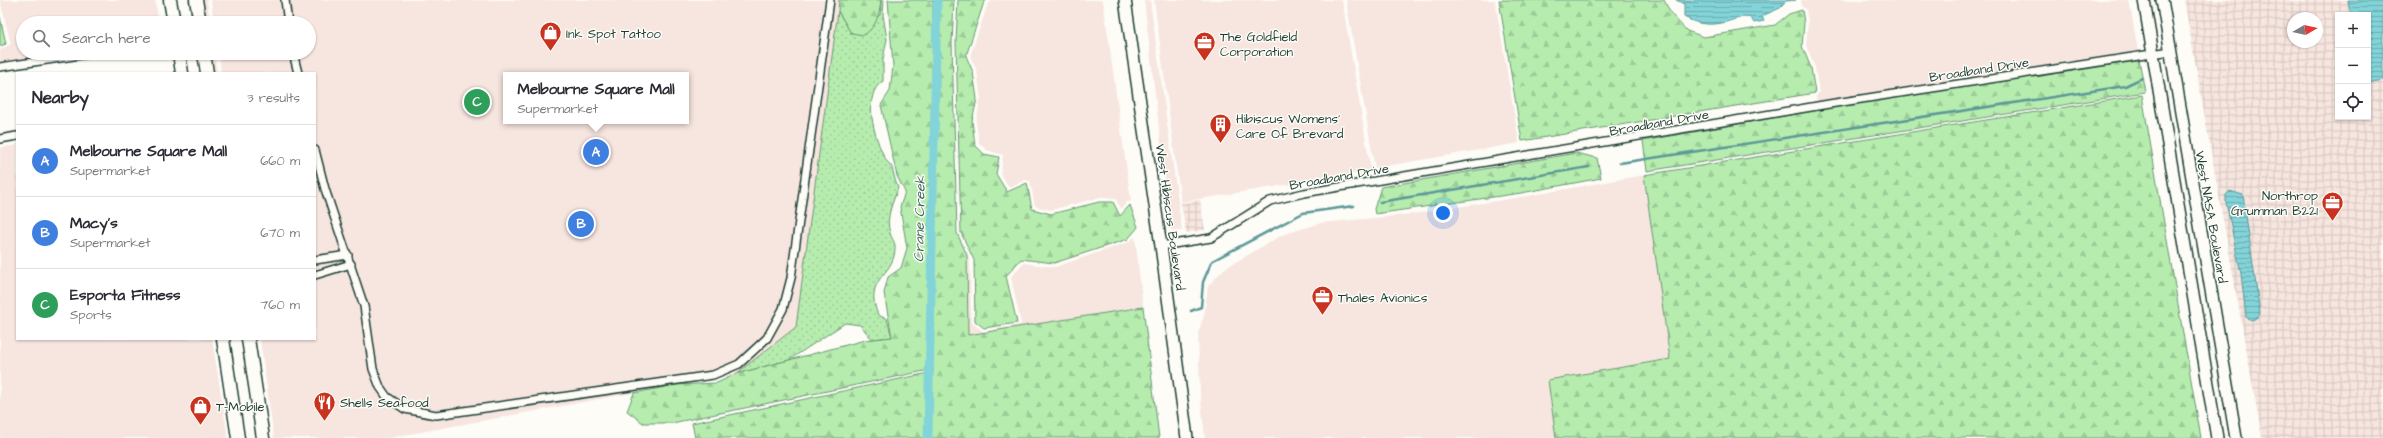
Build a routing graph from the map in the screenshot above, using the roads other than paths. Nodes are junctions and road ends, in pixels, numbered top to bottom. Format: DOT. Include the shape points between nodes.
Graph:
graph roads {
  1 [pos="170,0"];
  2 [pos="196,0"];
  3 [pos="284,0"];
  4 [pos="830,0"];
  5 [pos="1124,0"];
  6 [pos="2144,0"];
  7 [pos="2162,0"];
  8 [pos="173,16"];
  9 [pos="199,16"];
  10 [pos="287,16"];
  11 [pos="2170,51"];
  12 [pos="2153,54"];
  13 [pos="47,60"];
  14 [pos="180,60"];
  15 [pos="205,60"];
  16 [pos="295,60"];
  17 [pos="0,67"];
  18 [pos="182,72"];
  19 [pos="207,72"];
  20 [pos="298,72"];
  21 [pos="16,136"];
  22 [pos="0,139"];
  23 [pos="316,154"];
  24 [pos="2188,158"];
  25 [pos="2174,179"];
  26 [pos="1161,246"];
  27 [pos="348,255"];
  28 [pos="316,260"];
  29 [pos="351,264"];
  30 [pos="316,274"];
  31 [pos="223,340"];
  32 [pos="248,340"];
  33 [pos="238,438"];
  34 [pos="264,438"];
  35 [pos="1187,438"];
  36 [pos="2217,438"];
  37 [pos="2236,438"];
  1 -- 8 [label="main road"];
  2 -- 9 [label="main road"];
  3 -- 10 [label="street"];
  4 -- 29 [label="street" via="791,278 783,309 767,338 739,364 713,375 436,415 405,409 380,387 374,373 364,306"];
  5 -- 26 [label="main road, West Hibiscus Boulevard"];
  6 -- 12 [label="main road"];
  7 -- 11 [label="main road, West NASA Boulevard"];
  11 -- 12 [label="street, Broadband Drive"];
  11 -- 24 [label="main road, West NASA Boulevard"];
  12 -- 25 [label="main road"];
  12 -- 26 [label="street, Broadband Drive" via="1828,104 1304,193 1270,202 1211,238"];
  13 -- 17 [label="street"];
  14 -- 18 [label="main road"];
  15 -- 19 [label="main road"];
  16 -- 20 [label="street"];
  21 -- 22 [label="street"];
  23 -- 27 [label="street" via="325,189"];
  24 -- 25 [label="main road" via="2181,163"];
  24 -- 37 [label="main road, West NASA Boulevard"];
  25 -- 36 [label="main road"];
  26 -- 35 [label="main road, West Hibiscus Boulevard"];
  27 -- 28 [label="street"];
  27 -- 29 [label="street"];
  29 -- 30 [label="street"];
  31 -- 33 [label="main road"];
  32 -- 34 [label="main road"];
}
